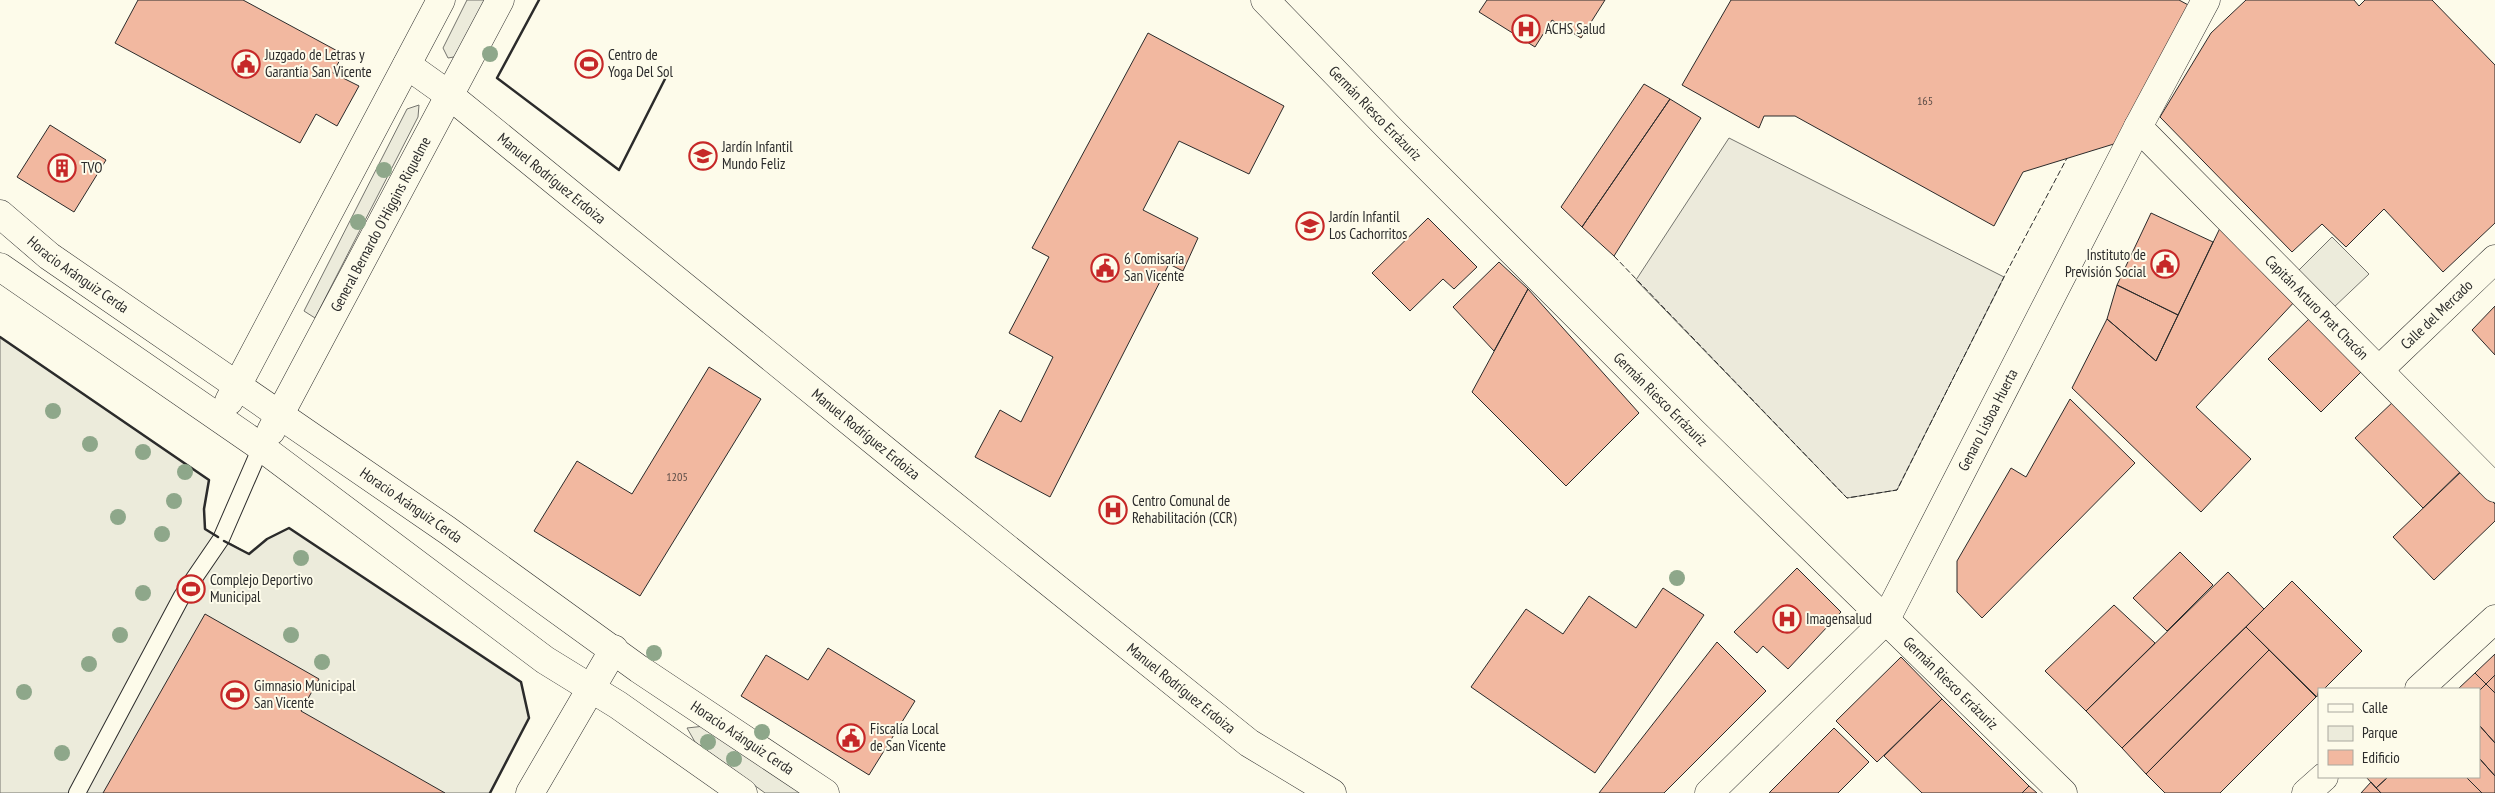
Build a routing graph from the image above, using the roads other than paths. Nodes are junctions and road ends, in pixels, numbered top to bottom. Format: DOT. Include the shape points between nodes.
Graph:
graph roads {
  1 [pos="441,0"];
  2 [pos="500,0"];
  3 [pos="1265,0"];
  4 [pos="2206,0"];
  5 [pos="407,65"];
  6 [pos="449,94"];
  7 [pos="2138,126"];
  8 [pos="0,214"];
  9 [pos="2495,259"];
  10 [pos="0,267"];
  11 [pos="2379,370"];
  12 [pos="238,386"];
  13 [pos="282,415"];
  14 [pos="218,419"];
  15 [pos="261,447"];
  16 [pos="2494,484"];
  17 [pos="2495,619"];
  18 [pos="1885,621"];
  19 [pos="614,649"];
  20 [pos="591,687"];
  21 [pos="2420,688"];
  22 [pos="2323,778"];
  23 [pos="77,793"];
  24 [pos="530,793"];
  25 [pos="742,793"];
  26 [pos="825,793"];
  27 [pos="1332,793"];
  28 [pos="1709,793"];
  29 [pos="2063,793"];
  30 [pos="2306,793"];
  1 -- 5 [label="street"];
  2 -- 6 [label="street, General Bernardo O'Higgins Riquelme"];
  3 -- 18 [label="street, Germán Riesco Errázuriz" via="1392,131"];
  4 -- 7 [label="street, Genaro Lisboa Huerta"];
  5 -- 6 [label="street, Manuel Rodríguez Erdoiza"];
  5 -- 12 [label="street"];
  6 -- 13 [label="street, General Bernardo O'Higgins Riquelme"];
  6 -- 27 [label="street, Manuel Rodríguez Erdoiza" via="1249,743"];
  7 -- 11 [label="street, Capitán Arturo Prat Chacón"];
  7 -- 18 [label="street, Genaro Lisboa Huerta"];
  8 -- 12 [label="street, Horacio Aránguiz Cerda" via="49,256"];
  9 -- 11 [label="street, Calle del Mercado"];
  10 -- 14 [label="street"];
  11 -- 16 [label="street, Capitán Arturo Prat Chacón"];
  12 -- 13 [label="street, Horacio Aránguiz Cerda"];
  12 -- 14 [label="street"];
  13 -- 15 [label="street, General Bernardo O'Higgins Riquelme"];
  13 -- 19 [label="street, Horacio Aránguiz Cerda"];
  14 -- 15 [label="street"];
  15 -- 20 [label="street" via="546,660"];
  15 -- 23 [label="lane" via="221,539 182,596"];
  17 -- 21 [label="street"];
  18 -- 28 [label="street, Genaro Lisboa Huerta"];
  18 -- 29 [label="street, Germán Riesco Errázuriz"];
  19 -- 20 [label="street"];
  19 -- 26 [label="street, Horacio Aránguiz Cerda"];
  20 -- 24 [label="street"];
  20 -- 25 [label="street"];
  22 -- 30 [label="street"];
}
